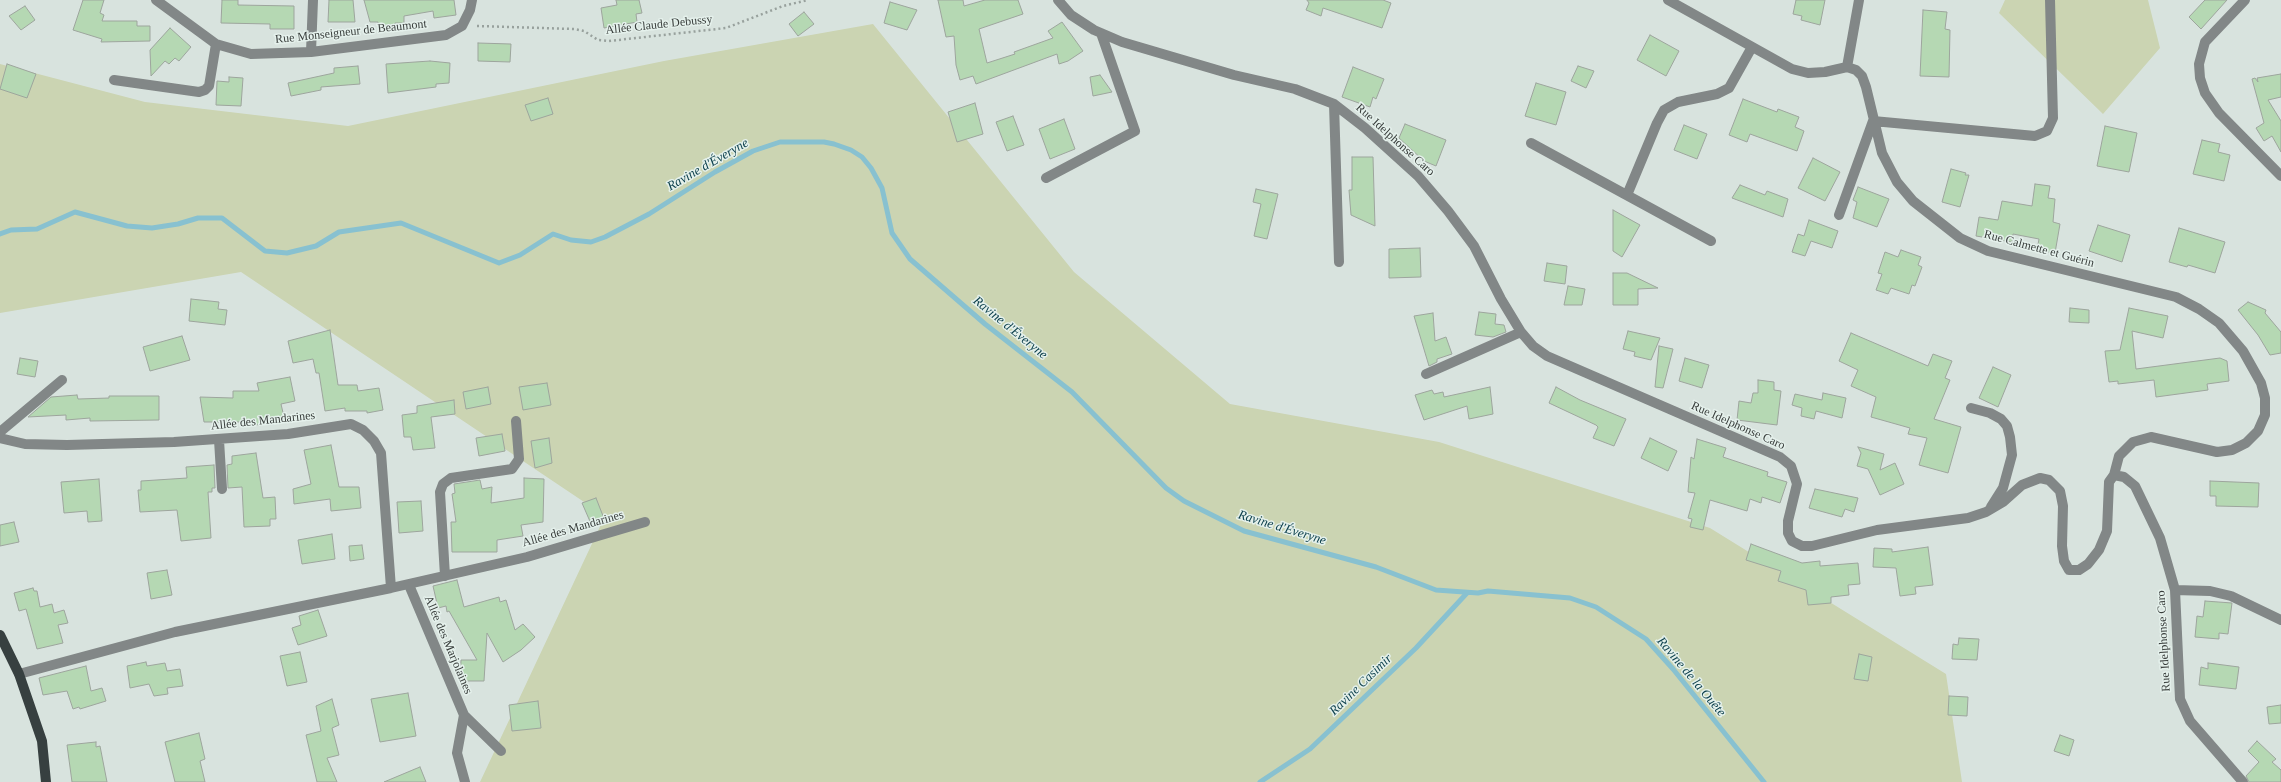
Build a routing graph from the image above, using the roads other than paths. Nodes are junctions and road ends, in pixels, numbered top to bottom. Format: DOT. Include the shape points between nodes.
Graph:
graph roads {
  1 [pos="156,0"];
  2 [pos="313,0"];
  3 [pos="472,0"];
  4 [pos="1058,0"];
  5 [pos="1668,0"];
  6 [pos="1859,0"];
  7 [pos="2050,0"];
  8 [pos="2245,0"];
  9 [pos="1102,33"];
  10 [pos="216,44"];
  11 [pos="1752,47"];
  12 [pos="311,52"];
  13 [pos="1847,67"];
  14 [pos="114,80"];
  15 [pos="1334,104"];
  16 [pos="1873,121"];
  17 [pos="1531,143"];
  18 [pos="2281,176"];
  19 [pos="1046,178"];
  20 [pos="1627,196"];
  21 [pos="1839,215"];
  22 [pos="1711,241"];
  23 [pos="1339,262"];
  24 [pos="1521,332"];
  25 [pos="1426,374"];
  26 [pos="62,380"];
  27 [pos="1971,408"];
  28 [pos="516,421"];
  29 [pos="0,432"];
  30 [pos="0,438"];
  31 [pos="219,440"];
  32 [pos="2114,475"];
  33 [pos="222,489"];
  34 [pos="1986,512"];
  35 [pos="644,522"];
  36 [pos="446,576"];
  37 [pos="409,585"];
  38 [pos="391,588"];
  39 [pos="2175,590"];
  40 [pos="2281,620"];
  41 [pos="0,635"];
  42 [pos="19,674"];
  43 [pos="464,715"];
  44 [pos="501,751"];
  45 [pos="46,782"];
  46 [pos="465,782"];
  47 [pos="2243,782"];
  1 -- 10 [label="street, Rue Monseigneur de Beaumont"];
  2 -- 12 [label="street"];
  3 -- 12 [label="street, Rue Monseigneur de Beaumont" via="462,26 446,35"];
  4 -- 9 [label="street, Rue Idelphonse Caro" via="1071,15"];
  5 -- 11 [label="street"];
  6 -- 13 [label="street"];
  7 -- 16 [label="street" via="2053,118 2047,131 2035,136"];
  8 -- 18 [label="street" via="2205,42 2199,64 2200,78 2205,93 2219,113"];
  9 -- 15 [label="street, Rue Idelphonse Caro" via="1122,42 1234,75 1295,88"];
  9 -- 19 [label="street" via="1135,131"];
  10 -- 12 [label="street, Rue Monseigneur de Beaumont" via="251,54"];
  10 -- 14 [label="street" via="209,86 199,92"];
  11 -- 13 [label="street" via="1792,69 1808,73"];
  11 -- 20 [label="street" via="1729,88 1717,94 1678,102 1664,110"];
  13 -- 16 [label="street, Rue Calmette et Guérin" via="1856,70 1862,76"];
  15 -- 23 [label="street"];
  15 -- 24 [label="street, Rue Idelphonse Caro" via="1418,176 1448,211 1474,246"];
  16 -- 21 [label="street"];
  16 -- 32 [label="street, Rue Calmette et Guérin" via="1882,153 1897,182 1913,201 1960,238 1988,251 2176,297 2219,323 2244,351 2261,383 2265,409 2258,431 2246,443 2232,450 2217,452 2151,437 2133,442 2119,456"];
  17 -- 20 [label="street"];
  20 -- 22 [label="street"];
  24 -- 25 [label="street"];
  24 -- 34 [label="street, Rue Idelphonse Caro" via="1533,346 1547,356 1780,457 1791,466 1797,484 1788,521 1788,533 1792,541 1802,546 1812,546 1877,530 1968,518"];
  26 -- 29 [label="street"];
  27 -- 34 [label="street" via="2001,419 2007,426 2010,437 2012,455 2003,488"];
  28 -- 36 [label="street" via="519,459 512,469 451,478 443,484 440,492"];
  30 -- 31 [label="street, Allée des Mandarines" via="25,444 67,445"];
  31 -- 33 [label="street"];
  31 -- 38 [label="street, Allée des Mandarines" via="288,434 351,424 363,430 381,453"];
  32 -- 34 [label="street, Rue Idelphonse Caro" via="2108,482 2107,531 2099,550 2088,564 2079,570 2069,570 2064,561 2063,506 2060,491 2049,480 2040,478 2022,485 2003,502"];
  32 -- 39 [label="street, Rue Idelphonse Caro" via="2124,477 2135,486 2160,538"];
  35 -- 36 [label="street, Allée des Mandarines" via="527,557"];
  36 -- 37 [label="street, Allée des Mandarines"];
  37 -- 38 [label="street, Allée des Mandarines"];
  37 -- 43 [label="street, Allée des Marjolaines"];
  38 -- 42 [label="street, Allée des Mandarines" via="175,632"];
  39 -- 40 [label="street" via="2210,591 2231,596"];
  39 -- 47 [label="street, Rue Idelphonse Caro" via="2180,699 2190,721"];
  41 -- 42 [label="main road"];
  42 -- 45 [label="main road" via="42,741"];
  43 -- 44 [label="street, Allée des Marjolaines"];
  43 -- 46 [label="street" via="457,753"];
}
